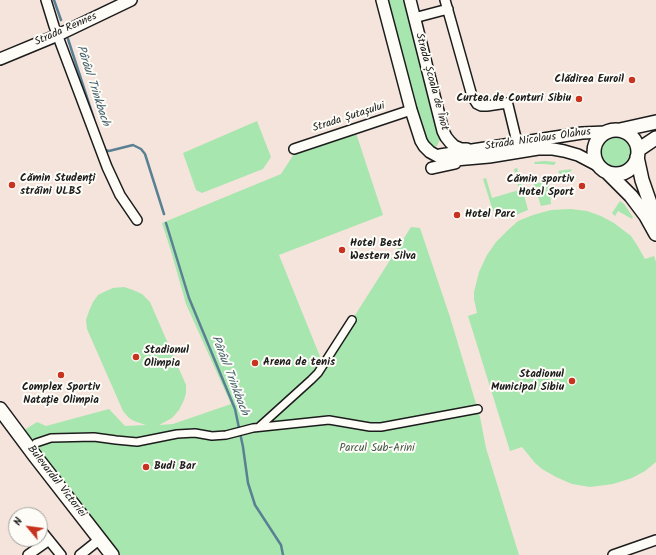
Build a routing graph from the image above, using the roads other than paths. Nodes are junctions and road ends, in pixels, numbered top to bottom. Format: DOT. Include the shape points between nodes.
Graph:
graph roads {
  1 [pos="46,0"];
  2 [pos="131,0"];
  3 [pos="382,0"];
  4 [pos="410,0"];
  5 [pos="446,5"];
  6 [pos="414,18"];
  7 [pos="58,35"];
  8 [pos="0,59"];
  9 [pos="411,110"];
  10 [pos="656,122"];
  11 [pos="620,130"];
  12 [pos="606,132"];
  13 [pos="656,138"];
  14 [pos="517,142"];
  15 [pos="294,149"];
  16 [pos="638,153"];
  17 [pos="472,154"];
  18 [pos="432,168"];
  19 [pos="603,169"];
  20 [pos="136,220"];
  21 [pos="656,220"];
  22 [pos="656,234"];
  23 [pos="352,320"];
  24 [pos="0,409"];
  25 [pos="478,409"];
  26 [pos="256,427"];
  27 [pos="36,444"];
  28 [pos="100,539"];
  29 [pos="49,540"];
  30 [pos="656,540"];
  31 [pos="28,555"];
  32 [pos="61,555"];
  33 [pos="80,555"];
  34 [pos="112,555"];
  35 [pos="613,555"];
  1 -- 7 [label="street"];
  2 -- 7 [label="street, Strada Rennes"];
  3 -- 9 [label="street"];
  4 -- 6 [label="street, Strada Școala de Înot"];
  5 -- 6 [label="street"];
  5 -- 14 [label="street" via="476,104 508,104"];
  6 -- 17 [label="street, Strada Școala de Înot" via="446,137 454,146"];
  7 -- 8 [label="street, Strada Rennes"];
  7 -- 20 [label="street" via="107,167 120,195"];
  9 -- 15 [label="street, Strada Șutașului"];
  9 -- 17 [label="street" via="426,149 436,155"];
  10 -- 11 [label="main road"];
  11 -- 12 [label="main road"];
  11 -- 16 [label="main road" via="632,137"];
  12 -- 14 [label="street, Strada Nicolaus Olahus"];
  12 -- 19 [label="main road" via="598,138 594,148 595,157"];
  13 -- 16 [label="main road"];
  14 -- 17 [label="street, Strada Nicolaus Olahus"];
  16 -- 19 [label="main road" via="636,162 628,170 618,174"];
  16 -- 21 [label="main road" via="642,180"];
  17 -- 18 [label="street"];
  17 -- 19 [label="street, Strada Nicolaus Olahus" via="553,149 578,155"];
  19 -- 22 [label="main road" via="631,196"];
  23 -- 26 [label="street" via="311,380"];
  24 -- 28 [label="main road, Bulevardul Victoriei"];
  25 -- 26 [label="street" via="382,427 329,420"];
  26 -- 27 [label="street" via="226,435 212,436 195,432 137,442 94,437 51,438"];
  28 -- 33 [label="street"];
  28 -- 34 [label="main road, Bulevardul Victoriei"];
  29 -- 31 [label="street"];
  29 -- 32 [label="street"];
  30 -- 35 [label="street"];
}
